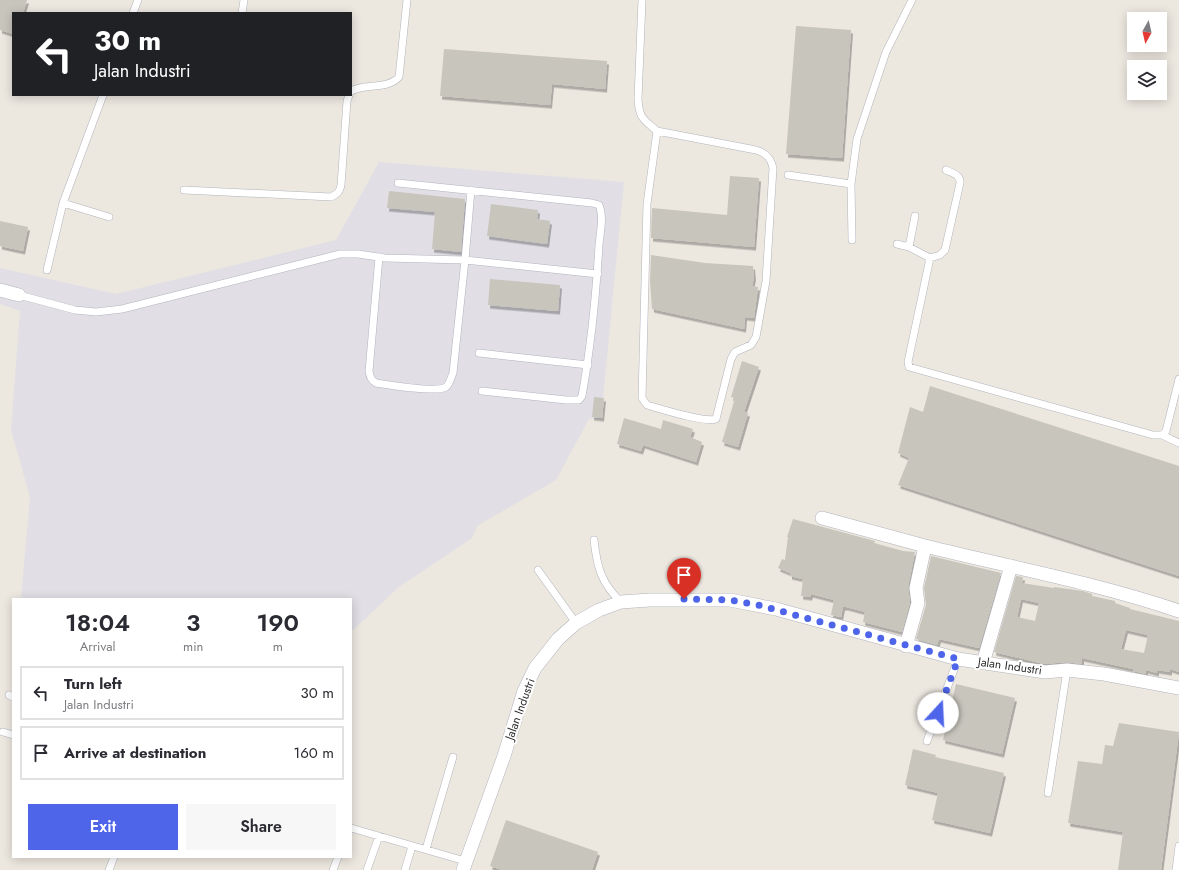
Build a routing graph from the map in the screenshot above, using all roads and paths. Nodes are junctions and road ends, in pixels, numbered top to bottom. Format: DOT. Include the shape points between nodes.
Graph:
graph roads {
  1 [pos="138,0"];
  2 [pos="244,0"];
  3 [pos="407,0"];
  4 [pos="642,0"];
  5 [pos="912,0"];
  6 [pos="133,12"];
  7 [pos="242,12"];
  8 [pos="352,91"];
  9 [pos="103,96"];
  10 [pos="349,96"];
  11 [pos="657,131"];
  12 [pos="946,170"];
  13 [pos="788,175"];
  14 [pos="398,183"];
  15 [pos="851,184"];
  16 [pos="184,190"];
  17 [pos="471,190"];
  18 [pos="63,203"];
  19 [pos="915,216"];
  20 [pos="109,217"];
  21 [pos="852,240"];
  22 [pos="897,244"];
  23 [pos="909,247"];
  24 [pos="379,257"];
  25 [pos="930,258"];
  26 [pos="466,260"];
  27 [pos="47,270"];
  28 [pos="598,274"];
  29 [pos="0,290"];
  30 [pos="19,295"];
  31 [pos="479,353"];
  32 [pos="588,365"];
  33 [pos="1179,379"];
  34 [pos="482,391"];
  35 [pos="1162,435"];
  36 [pos="1179,443"];
  37 [pos="822,518"];
  38 [pos="594,540"];
  39 [pos="925,546"];
  40 [pos="1012,566"];
  41 [pos="538,570"];
  42 [pos="621,602"];
  43 [pos="1179,611"];
  44 [pos="576,623"];
  45 [pos="906,646"];
  46 [pos="958,659"];
  47 [pos="984,663"];
  48 [pos="1067,670"];
  49 [pos="1179,688"];
  50 [pos="3,732"];
  51 [pos="12,735"];
  52 [pos="928,741"];
  53 [pos="453,757"];
  54 [pos="1048,793"];
  55 [pos="352,828"];
  56 [pos="379,836"];
  57 [pos="412,846"];
  58 [pos="1179,846"];
  59 [pos="426,849"];
  60 [pos="114,858"];
  61 [pos="338,858"];
  62 [pos="464,866"];
  63 [pos="109,870"];
  64 [pos="334,870"];
  65 [pos="367,870"];
  66 [pos="405,870"];
  67 [pos="1176,870"];
  1 -- 6 [label="lane"];
  2 -- 7 [label="lane"];
  3 -- 8 [label="lane" via="399,77 394,82 357,88"];
  4 -- 11 [label="lane" via="638,109 641,116"];
  5 -- 15 [label="lane" via="886,52 865,114 857,139"];
  9 -- 18 [label="lane"];
  10 -- 16 [label="lane" via="341,185 337,194 331,197"];
  11 -- 11 [label="lane" via="647,204 642,398 647,406 714,420 731,359 735,352 751,345 756,337 766,281 772,159 764,152 756,150"];
  12 -- 25 [label="lane" via="961,179 945,250 940,255"];
  13 -- 15 [label="lane"];
  14 -- 17 [label="lane"];
  15 -- 21 [label="lane"];
  17 -- 26 [label="lane"];
  17 -- 28 [label="lane" via="599,205 601,218"];
  18 -- 20 [label="lane"];
  18 -- 27 [label="lane"];
  19 -- 23 [label="lane"];
  22 -- 23 [label="lane"];
  23 -- 25 [label="lane"];
  24 -- 26 [label="lane"];
  24 -- 26 [label="lane" via="370,377 376,383 424,388 446,387 453,373"];
  24 -- 30 [label="lane" via="340,254 122,309 96,312 75,310"];
  25 -- 35 [label="lane" via="909,367 1153,435"];
  26 -- 28 [label="lane"];
  28 -- 32 [label="lane"];
  29 -- 30 [label="street"];
  31 -- 32 [label="lane"];
  32 -- 34 [label="lane" via="579,400"];
  33 -- 35 [label="lane" via="1166,431"];
  35 -- 36 [label="lane"];
  37 -- 39 [label="street"];
  38 -- 42 [label="lane" via="599,569 610,591"];
  39 -- 40 [label="street"];
  39 -- 45 [label="street" via="916,588 918,602"];
  40 -- 43 [label="street" via="1127,594"];
  40 -- 47 [label="street"];
  41 -- 44 [label="lane"];
  42 -- 44 [label="street, Jalan Industri" via="599,610"];
  42 -- 45 [label="street, Jalan Industri" via="730,600 776,609"];
  44 -- 62 [label="street, Jalan Industri" via="558,639 541,660 529,681"];
  45 -- 46 [label="street, Jalan Industri"];
  46 -- 47 [label="street, Jalan Industri"];
  46 -- 52 [label="lane"];
  47 -- 48 [label="street, Jalan Industri" via="1044,672"];
  48 -- 49 [label="street, Jalan Industri"];
  48 -- 54 [label="lane"];
  50 -- 51 [label="lane"];
  53 -- 59 [label="lane"];
  55 -- 56 [label="lane"];
  56 -- 57 [label="lane"];
  56 -- 65 [label="lane"];
  57 -- 59 [label="lane"];
  57 -- 66 [label="lane"];
  58 -- 67 [label="lane"];
  59 -- 62 [label="lane"];
  60 -- 63 [label="lane"];
  61 -- 64 [label="lane"];
}
